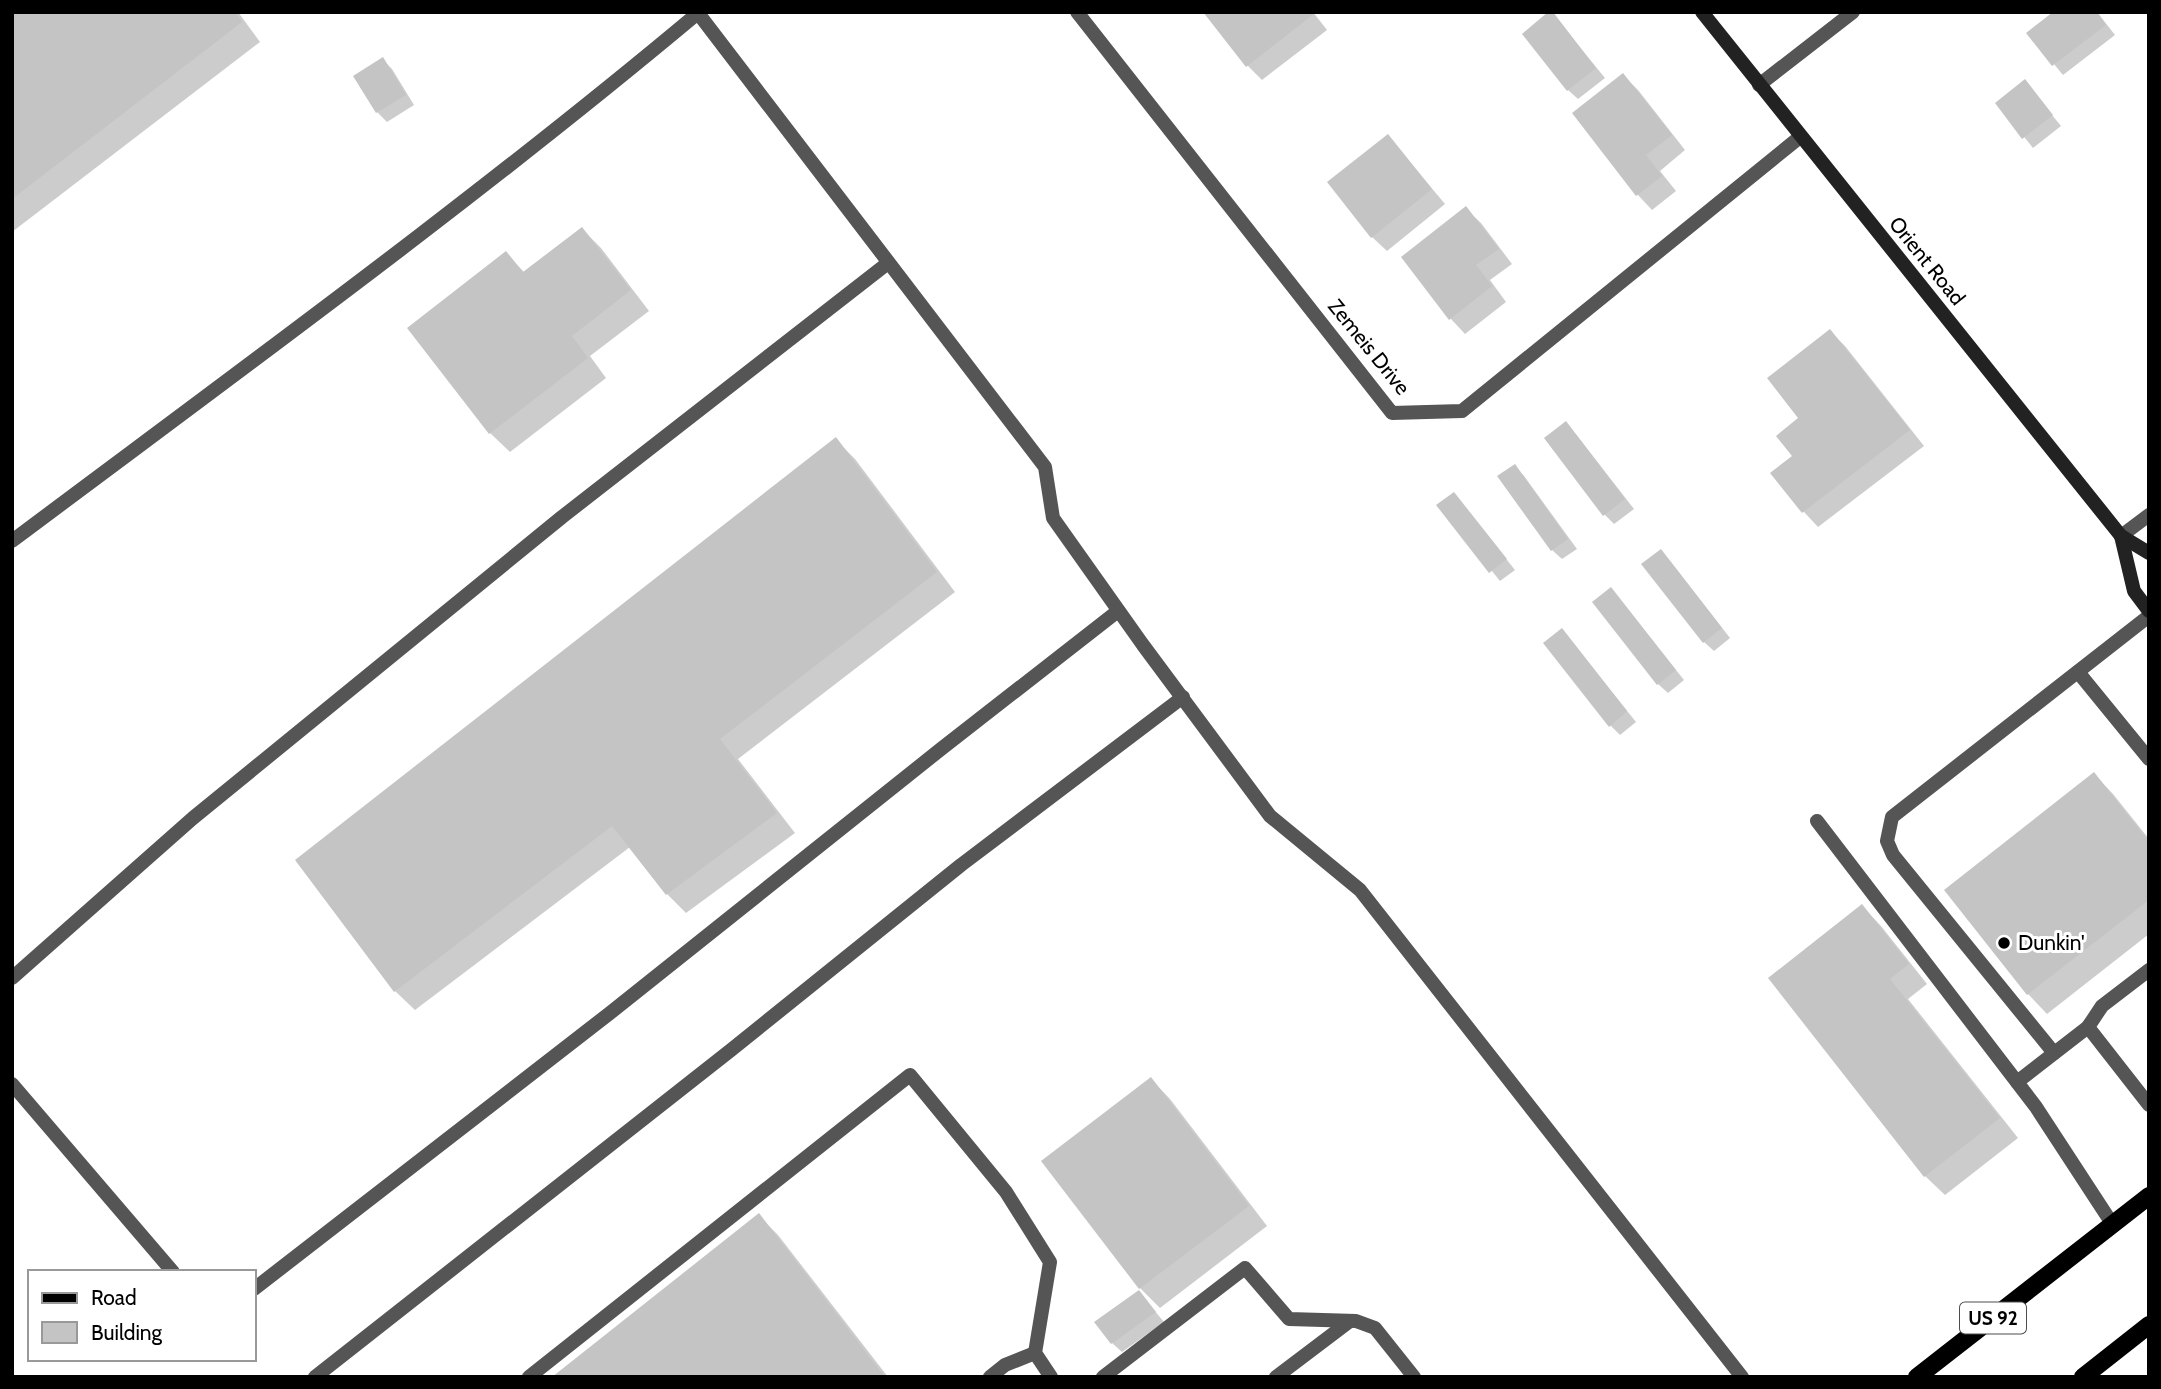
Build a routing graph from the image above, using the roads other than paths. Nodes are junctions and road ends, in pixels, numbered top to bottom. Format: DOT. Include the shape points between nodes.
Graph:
graph roads {
  1 [pos="1077,12"];
  2 [pos="1702,12"];
  3 [pos="1853,12"];
  4 [pos="1759,85"];
  5 [pos="1800,136"];
  6 [pos="888,262"];
  7 [pos="2149,515"];
  8 [pos="2121,536"];
  9 [pos="12,541"];
  10 [pos="2149,553"];
  11 [pos="1118,611"];
  12 [pos="2149,613"];
  13 [pos="2078,672"];
  14 [pos="1183,697"];
  15 [pos="2149,759"];
  16 [pos="1817,821"];
  17 [pos="2149,970"];
  18 [pos="12,978"];
  19 [pos="2088,1027"];
  20 [pos="2054,1053"];
  21 [pos="2017,1082"];
  22 [pos="12,1084"];
  23 [pos="2149,1105"];
  24 [pos="2149,1196"];
  25 [pos="2113,1225"];
  26 [pos="171,1270"];
  27 [pos="256,1287"];
  28 [pos="1350,1321"];
  29 [pos="2149,1325"];
  30 [pos="1035,1353"];
  31 [pos="314,1377"];
  32 [pos="529,1377"];
  33 [pos="990,1377"];
  34 [pos="1051,1377"];
  35 [pos="1103,1377"];
  36 [pos="1276,1377"];
  37 [pos="1414,1377"];
  38 [pos="1742,1377"];
  39 [pos="1917,1377"];
  40 [pos="2082,1377"];
  1 -- 5 [label="street, Zemeis Drive" via="1392,412 1462,411"];
  2 -- 4 [label="street, Orient Road"];
  3 -- 4 [label="street"];
  4 -- 5 [label="street, Orient Road"];
  5 -- 8 [label="street, Orient Road"];
  6 -- 9 [label="street" via="698,13 589,104"];
  6 -- 11 [label="street" via="1045,467 1053,517"];
  6 -- 18 [label="street" via="497,570 193,818"];
  7 -- 8 [label="street"];
  8 -- 10 [label="street, Orient Road"];
  8 -- 12 [label="street, Orient Road" via="2133,591"];
  11 -- 14 [label="street"];
  11 -- 27 [label="street"];
  12 -- 13 [label="street"];
  13 -- 15 [label="street"];
  13 -- 20 [label="street" via="1892,817 1887,841 1893,855"];
  14 -- 31 [label="street" via="961,865"];
  14 -- 38 [label="street" via="1270,816 1360,890"];
  16 -- 21 [label="street"];
  17 -- 19 [label="street" via="2102,1006"];
  19 -- 20 [label="street"];
  19 -- 23 [label="street"];
  20 -- 21 [label="street"];
  21 -- 25 [label="street"];
  22 -- 26 [label="street"];
  24 -- 25 [label="main road, US 92"];
  25 -- 39 [label="main road, US 92"];
  28 -- 35 [label="street" via="1289,1319 1245,1268"];
  28 -- 36 [label="street"];
  28 -- 37 [label="street" via="1376,1328"];
  29 -- 40 [label="main road"];
  30 -- 32 [label="street" via="1050,1262 1006,1192 910,1075"];
  30 -- 33 [label="street" via="1005,1365"];
  30 -- 34 [label="street"];
}
